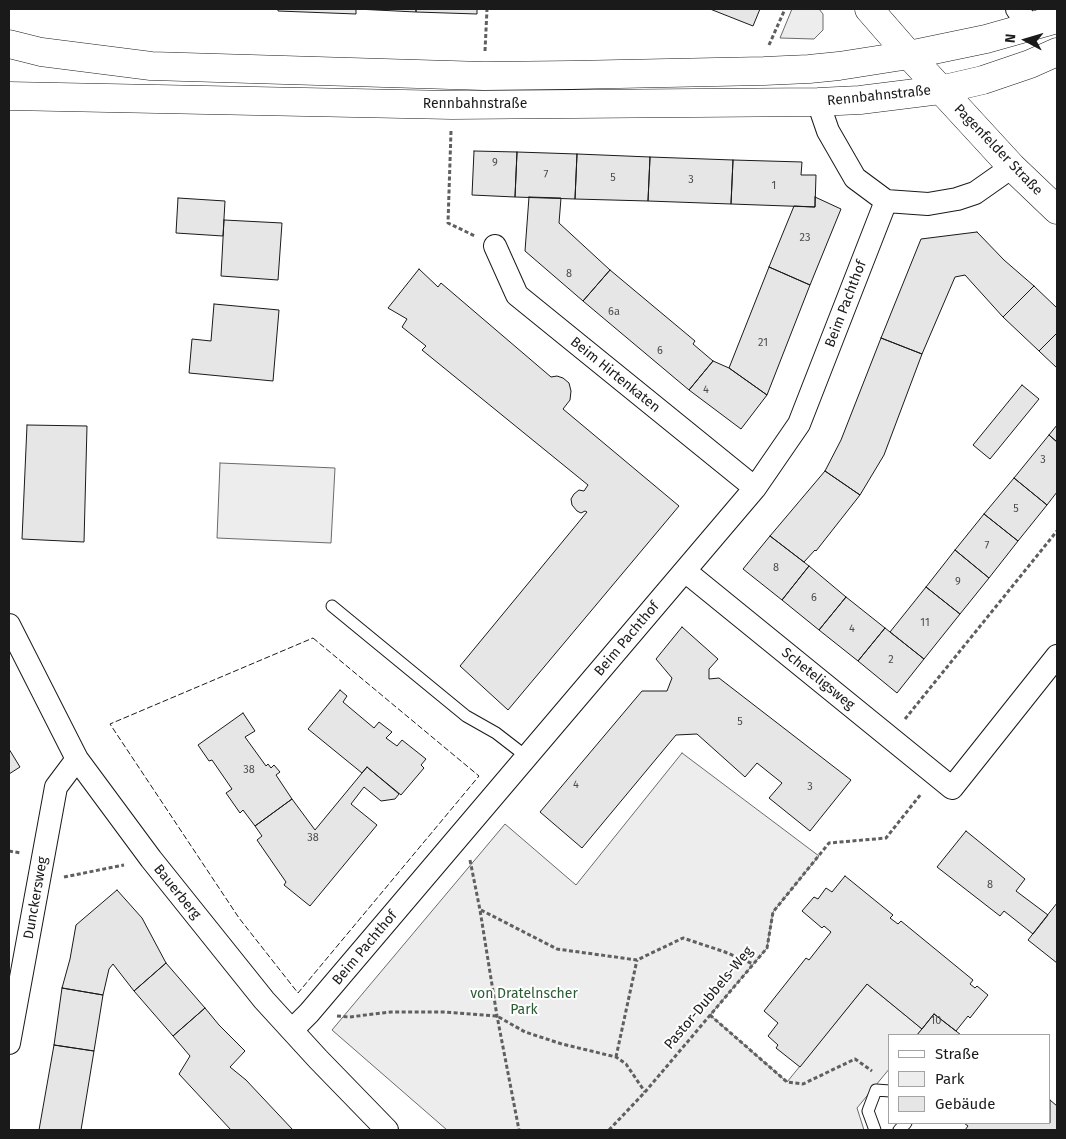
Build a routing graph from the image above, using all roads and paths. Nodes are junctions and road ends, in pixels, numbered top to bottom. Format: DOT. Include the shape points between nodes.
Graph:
graph roads {
  1 [pos="487,9"];
  2 [pos="785,9"];
  3 [pos="869,9"];
  4 [pos="1024,18"];
  5 [pos="1057,19"];
  6 [pos="486,28"];
  7 [pos="770,42"];
  8 [pos="9,44"];
  9 [pos="1057,52"];
  10 [pos="909,56"];
  11 [pos="940,90"];
  12 [pos="9,96"];
  13 [pos="818,102"];
  14 [pos="452,105"];
  15 [pos="1012,167"];
  16 [pos="886,202"];
  17 [pos="1057,210"];
  18 [pos="495,246"];
  19 [pos="755,488"];
  20 [pos="1057,531"];
  21 [pos="685,571"];
  22 [pos="332,606"];
  23 [pos="9,625"];
  24 [pos="1057,656"];
  25 [pos="890,738"];
  26 [pos="527,757"];
  27 [pos="77,759"];
  28 [pos="952,788"];
  29 [pos="464,831"];
  30 [pos="151,859"];
  31 [pos="39,882"];
  32 [pos="480,910"];
  33 [pos="637,960"];
  34 [pos="753,964"];
  35 [pos="309,1013"];
  36 [pos="710,1015"];
  37 [pos="497,1016"];
  38 [pos="292,1030"];
  39 [pos="9,1043"];
  40 [pos="616,1057"];
  41 [pos="876,1074"];
  42 [pos="888,1091"];
  43 [pos="644,1092"];
  44 [pos="386,1130"];
  45 [pos="519,1130"];
  46 [pos="609,1130"];
  47 [pos="875,1130"];
  1 -- 6 [label="path"];
  2 -- 7 [label="path"];
  3 -- 10 [label="main road, Pagenfelder Straße"];
  4 -- 5 [label="main road, Rennbahnstraße"];
  4 -- 10 [label="main road, Rennbahnstraße" via="986,39"];
  8 -- 10 [label="main road, Rennbahnstraße" via="41,52 151,66 484,76 809,69"];
  9 -- 11 [label="main road, Rennbahnstraße" via="983,80"];
  10 -- 11 [label="main road, Pagenfelder Straße"];
  11 -- 13 [label="main road, Rennbahnstraße"];
  11 -- 15 [label="main road, Pagenfelder Straße"];
  12 -- 14 [label="main road, Rennbahnstraße"];
  13 -- 14 [label="main road, Rennbahnstraße"];
  13 -- 16 [label="street" via="828,131 855,178"];
  14 -- 18 [label="path" via="448,223"];
  15 -- 16 [label="street" via="975,193 957,199 928,204"];
  15 -- 17 [label="main road, Pagenfelder Straße"];
  16 -- 19 [label="street, Beim Pachthof" via="799,424"];
  18 -- 19 [label="street, Beim Hirtenkaten" via="518,295"];
  19 -- 21 [label="street, Beim Pachthof"];
  20 -- 25 [label="path"];
  21 -- 25 [label="street, Scheteligsweg"];
  21 -- 26 [label="street, Beim Pachthof"];
  22 -- 26 [label="lane" via="466,716 496,733"];
  23 -- 27 [label="street, Bauerberg"];
  24 -- 28 [label="street"];
  25 -- 28 [label="street, Scheteligsweg"];
  26 -- 29 [label="street, Beim Pachthof"];
  27 -- 30 [label="street, Bauerberg"];
  27 -- 31 [label="street, Dunckersweg" via="56,787"];
  28 -- 34 [label="path, Pastor-Dubbels-Weg" via="922,793 886,838 829,843 774,912 767,948"];
  29 -- 32 [label="path"];
  29 -- 35 [label="street, Beim Pachthof"];
  30 -- 31 [label="path"];
  30 -- 38 [label="street, Bauerberg" via="264,1000"];
  31 -- 39 [label="street, Dunckersweg"];
  32 -- 33 [label="path" via="557,949"];
  32 -- 37 [label="path"];
  33 -- 34 [label="path" via="683,938"];
  33 -- 40 [label="path"];
  34 -- 36 [label="path, Pastor-Dubbels-Weg"];
  35 -- 37 [label="path" via="349,1017 391,1012"];
  35 -- 38 [label="street, Beim Pachthof"];
  36 -- 41 [label="path" via="787,1082 803,1084 856,1059"];
  36 -- 43 [label="path, Pastor-Dubbels-Weg"];
  37 -- 40 [label="path" via="524,1032"];
  37 -- 45 [label="path"];
  38 -- 44 [label="street, Bauerberg"];
  40 -- 43 [label="path" via="626,1064"];
  42 -- 47 [label="lane" via="876,1090 868,1111"];
  43 -- 46 [label="path, Pastor-Dubbels-Weg"];
}
